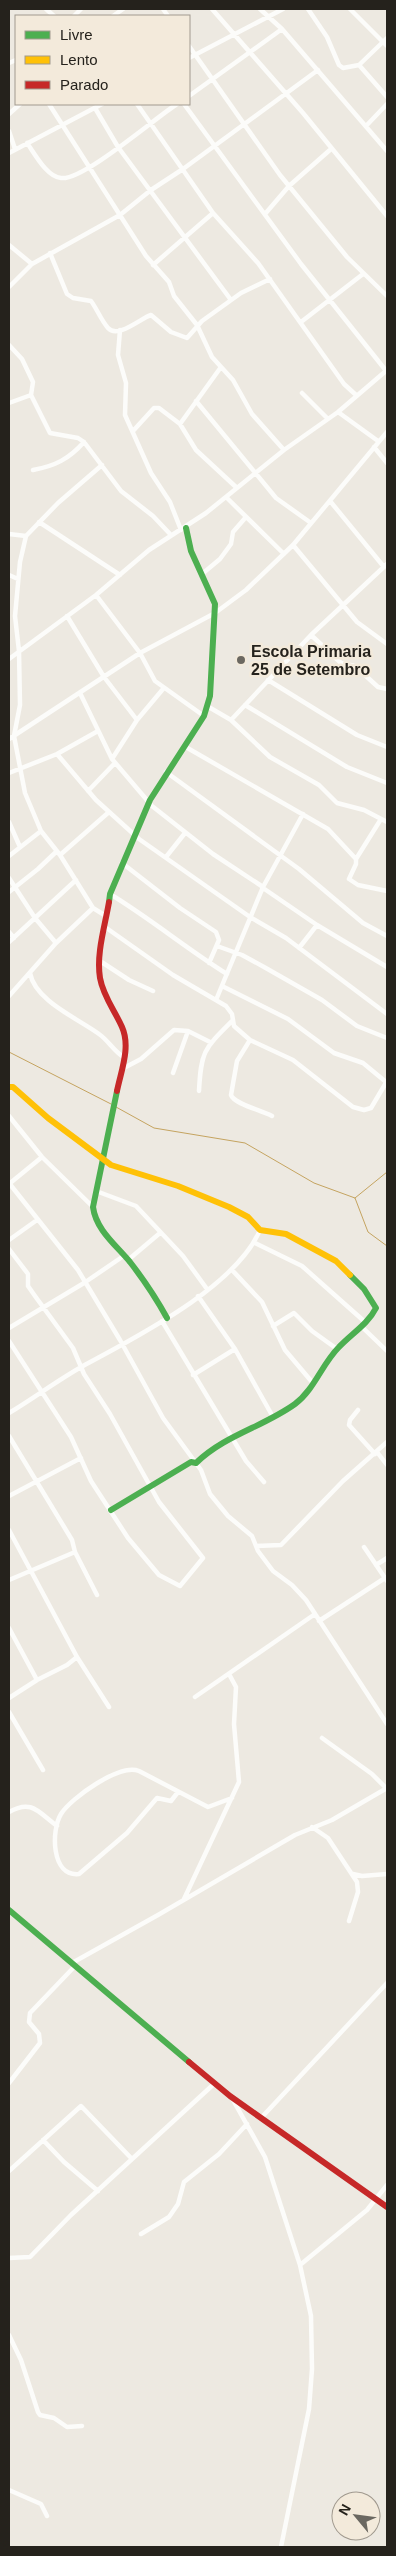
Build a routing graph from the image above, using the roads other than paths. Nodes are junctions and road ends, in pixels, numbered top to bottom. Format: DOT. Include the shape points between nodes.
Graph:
graph roads {
  1 [pos="213,9"];
  2 [pos="260,9"];
  3 [pos="283,9"];
  4 [pos="308,9"];
  5 [pos="350,9"];
  6 [pos="269,16"];
  7 [pos="282,29"];
  8 [pos="233,35"];
  9 [pos="385,40"];
  10 [pos="387,46"];
  11 [pos="190,47"];
  12 [pos="195,54"];
  13 [pos="250,54"];
  14 [pos="190,57"];
  15 [pos="359,65"];
  16 [pos="318,70"];
  17 [pos="214,80"];
  18 [pos="287,94"];
  19 [pos="190,95"];
  20 [pos="387,97"];
  21 [pos="387,104"];
  22 [pos="19,105"];
  23 [pos="50,105"];
  24 [pos="100,105"];
  25 [pos="138,105"];
  26 [pos="176,105"];
  27 [pos="185,105"];
  28 [pos="95,108"];
  29 [pos="9,114"];
  30 [pos="150,122"];
  31 [pos="63,125"];
  32 [pos="245,125"];
  33 [pos="366,126"];
  34 [pos="9,131"];
  35 [pos="26,143"];
  36 [pos="214,145"];
  37 [pos="118,147"];
  38 [pos="15,149"];
  39 [pos="331,149"];
  40 [pos="387,151"];
  41 [pos="9,153"];
  42 [pos="92,167"];
  43 [pos="183,170"];
  44 [pos="289,186"];
  45 [pos="151,190"];
  46 [pos="213,213"];
  47 [pos="265,214"];
  48 [pos="120,215"];
  49 [pos="387,216"];
  50 [pos="184,238"];
  51 [pos="9,245"];
  52 [pos="50,253"];
  53 [pos="32,264"];
  54 [pos="153,264"];
  55 [pos="363,274"];
  56 [pos="270,279"];
  57 [pos="9,287"];
  58 [pos="387,296"];
  59 [pos="231,300"];
  60 [pos="332,300"];
  61 [pos="301,322"];
  62 [pos="197,325"];
  63 [pos="120,330"];
  64 [pos="9,346"];
  65 [pos="221,367"];
  66 [pos="387,371"];
  67 [pos="302,394"];
  68 [pos="356,395"];
  69 [pos="31,396"];
  70 [pos="196,401"];
  71 [pos="9,403"];
  72 [pos="338,412"];
  73 [pos="328,419"];
  74 [pos="180,424"];
  75 [pos="133,431"];
  76 [pos="387,432"];
  77 [pos="378,441"];
  78 [pos="84,442"];
  79 [pos="374,447"];
  80 [pos="284,450"];
  81 [pos="387,463"];
  82 [pos="102,465"];
  83 [pos="33,470"];
  84 [pos="255,473"];
  85 [pos="237,488"];
  86 [pos="226,497"];
  87 [pos="330,501"];
  88 [pos="246,517"];
  89 [pos="39,522"];
  90 [pos="311,523"];
  91 [pos="184,529"];
  92 [pos="9,534"];
  93 [pos="171,535"];
  94 [pos="26,536"];
  95 [pos="293,545"];
  96 [pos="284,554"];
  97 [pos="385,565"];
  98 [pos="202,574"];
  99 [pos="9,575"];
  100 [pos="120,575"];
  101 [pos="18,579"];
  102 [pos="96,596"];
  103 [pos="342,605"];
  104 [pos="215,613"];
  105 [pos="67,616"];
  106 [pos="312,634"];
  107 [pos="387,644"];
  108 [pos="19,652"];
  109 [pos="140,653"];
  110 [pos="9,659"];
  111 [pos="104,677"];
  112 [pos="268,680"];
  113 [pos="164,689"];
  114 [pos="387,690"];
  115 [pos="80,693"];
  116 [pos="245,705"];
  117 [pos="207,706"];
  118 [pos="204,716"];
  119 [pos="138,720"];
  120 [pos="231,720"];
  121 [pos="98,730"];
  122 [pos="11,737"];
  123 [pos="184,746"];
  124 [pos="387,748"];
  125 [pos="57,754"];
  126 [pos="113,761"];
  127 [pos="20,769"];
  128 [pos="166,772"];
  129 [pos="9,773"];
  130 [pos="387,783"];
  131 [pos="88,791"];
  132 [pos="150,800"];
  133 [pos="109,812"];
  134 [pos="303,814"];
  135 [pos="381,819"];
  136 [pos="9,822"];
  137 [pos="387,822"];
  138 [pos="41,831"];
  139 [pos="185,833"];
  140 [pos="134,835"];
  141 [pos="20,847"];
  142 [pos="58,853"];
  143 [pos="9,856"];
  144 [pos="280,856"];
  145 [pos="166,857"];
  146 [pos="356,859"];
  147 [pos="122,863"];
  148 [pos="9,878"];
  149 [pos="76,880"];
  150 [pos="263,887"];
  151 [pos="16,888"];
  152 [pos="9,892"];
  153 [pos="387,892"];
  154 [pos="110,894"];
  155 [pos="93,908"];
  156 [pos="106,916"];
  157 [pos="250,917"];
  158 [pos="35,918"];
  159 [pos="317,926"];
  160 [pos="105,927"];
  161 [pos="9,932"];
  162 [pos="387,936"];
  163 [pos="14,938"];
  164 [pos="9,942"];
  165 [pos="56,943"];
  166 [pos="217,946"];
  167 [pos="300,948"];
  168 [pos="236,954"];
  169 [pos="100,961"];
  170 [pos="209,962"];
  171 [pos="387,967"];
  172 [pos="30,973"];
  173 [pos="227,974"];
  174 [pos="222,986"];
  175 [pos="153,992"];
  176 [pos="9,996"];
  177 [pos="216,1000"];
  178 [pos="387,1014"];
  179 [pos="232,1021"];
  180 [pos="188,1031"];
  181 [pos="387,1038"];
  182 [pos="250,1040"];
  183 [pos="210,1042"];
  184 [pos="124,1058"];
  185 [pos="122,1069"];
  186 [pos="173,1073"];
  187 [pos="386,1082"];
  188 [pos="9,1087"];
  189 [pos="199,1091"];
  190 [pos="9,1116"];
  191 [pos="272,1116"];
  192 [pos="42,1157"];
  193 [pos="103,1159"];
  194 [pos="9,1184"];
  195 [pos="96,1191"];
  196 [pos="92,1207"];
  197 [pos="37,1220"];
  198 [pos="260,1230"];
  199 [pos="160,1233"];
  200 [pos="9,1240"];
  201 [pos="255,1243"];
  202 [pos="9,1249"];
  203 [pos="126,1258"];
  204 [pos="232,1270"];
  205 [pos="84,1283"];
  206 [pos="208,1289"];
  207 [pos="198,1296"];
  208 [pos="44,1307"];
  209 [pos="165,1320"];
  210 [pos="363,1324"];
  211 [pos="273,1326"];
  212 [pos="9,1328"];
  213 [pos="9,1341"];
  214 [pos="123,1346"];
  215 [pos="337,1349"];
  216 [pos="235,1350"];
  217 [pos="387,1352"];
  218 [pos="82,1367"];
  219 [pos="192,1375"];
  220 [pos="312,1382"];
  221 [pos="40,1393"];
  222 [pos="358,1410"];
  223 [pos="9,1413"];
  224 [pos="273,1417"];
  225 [pos="9,1436"];
  226 [pos="232,1438"];
  227 [pos="387,1442"];
  228 [pos="376,1453"];
  229 [pos="81,1458"];
  230 [pos="196,1463"];
  231 [pos="387,1465"];
  232 [pos="36,1481"];
  233 [pos="264,1482"];
  234 [pos="150,1487"];
  235 [pos="9,1496"];
  236 [pos="111,1510"];
  237 [pos="9,1530"];
  238 [pos="256,1546"];
  239 [pos="364,1547"];
  240 [pos="75,1552"];
  241 [pos="387,1558"];
  242 [pos="376,1565"];
  243 [pos="30,1570"];
  244 [pos="386,1579"];
  245 [pos="9,1580"];
  246 [pos="97,1595"];
  247 [pos="315,1614"];
  248 [pos="319,1621"];
  249 [pos="9,1628"];
  250 [pos="77,1657"];
  251 [pos="229,1674"];
  252 [pos="37,1680"];
  253 [pos="195,1697"];
  254 [pos="9,1698"];
  255 [pos="109,1707"];
  256 [pos="9,1712"];
  257 [pos="387,1723"];
  258 [pos="322,1738"];
  259 [pos="43,1770"];
  260 [pos="387,1789"];
  261 [pos="178,1792"];
  262 [pos="232,1798"];
  263 [pos="9,1812"];
  264 [pos="57,1826"];
  265 [pos="312,1827"];
  266 [pos="353,1874"];
  267 [pos="387,1874"];
  268 [pos="183,1901"];
  269 [pos="9,1910"];
  270 [pos="349,1921"];
  271 [pos="73,1964"];
  272 [pos="387,1983"];
  273 [pos="9,2083"];
  274 [pos="215,2083"];
  275 [pos="230,2096"];
  276 [pos="262,2117"];
  277 [pos="247,2124"];
  278 [pos="43,2140"];
  279 [pos="132,2159"];
  280 [pos="9,2171"];
  281 [pos="387,2185"];
  282 [pos="98,2191"];
  283 [pos="376,2198"];
  284 [pos="387,2207"];
  285 [pos="141,2234"];
  286 [pos="9,2258"];
  287 [pos="300,2265"];
  288 [pos="9,2335"];
  289 [pos="82,2426"];
  290 [pos="9,2490"];
  291 [pos="47,2516"];
  292 [pos="281,2547"];
  1 -- 8 [label="street"];
  2 -- 6 [label="street"];
  3 -- 6 [label="street"];
  4 -- 15 [label="street" via="330,42 340,65 343,68"];
  5 -- 9 [label="street"];
  6 -- 7 [label="street"];
  6 -- 8 [label="street"];
  7 -- 13 [label="street"];
  7 -- 16 [label="street"];
  8 -- 12 [label="street"];
  8 -- 13 [label="street"];
  9 -- 10 [label="street"];
  9 -- 15 [label="street"];
  11 -- 12 [label="street"];
  12 -- 14 [label="street"];
  12 -- 17 [label="street"];
  13 -- 17 [label="street"];
  13 -- 18 [label="street"];
  15 -- 20 [label="street"];
  16 -- 18 [label="street"];
  16 -- 33 [label="street"];
  17 -- 19 [label="street"];
  17 -- 32 [label="street"];
  18 -- 32 [label="street"];
  18 -- 39 [label="street"];
  21 -- 33 [label="street"];
  22 -- 29 [label="street"];
  23 -- 31 [label="street"];
  24 -- 28 [label="street"];
  25 -- 30 [label="street"];
  26 -- 30 [label="street"];
  27 -- 36 [label="street"];
  28 -- 31 [label="street"];
  28 -- 37 [label="street"];
  30 -- 37 [label="street"];
  30 -- 43 [label="street"];
  31 -- 35 [label="street"];
  31 -- 42 [label="street"];
  32 -- 36 [label="street"];
  32 -- 44 [label="street"];
  33 -- 40 [label="street"];
  34 -- 38 [label="street"];
  35 -- 38 [label="street"];
  35 -- 42 [label="street" via="55,176 70,177"];
  36 -- 43 [label="street"];
  36 -- 47 [label="street"];
  37 -- 42 [label="street"];
  37 -- 45 [label="street"];
  38 -- 41 [label="street"];
  39 -- 44 [label="street"];
  39 -- 49 [label="street"];
  42 -- 48 [label="street"];
  43 -- 45 [label="street"];
  43 -- 46 [label="street"];
  44 -- 47 [label="street"];
  44 -- 55 [label="street"];
  45 -- 48 [label="street"];
  45 -- 50 [label="street"];
  46 -- 50 [label="street"];
  46 -- 56 [label="street"];
  47 -- 60 [label="street"];
  48 -- 52 [label="street"];
  48 -- 54 [label="street"];
  50 -- 54 [label="street"];
  50 -- 59 [label="street"];
  51 -- 53 [label="street"];
  52 -- 53 [label="street"];
  52 -- 63 [label="street" via="67,294 90,301 112,331"];
  53 -- 57 [label="street"];
  54 -- 62 [label="street"];
  55 -- 58 [label="street"];
  55 -- 60 [label="street"];
  56 -- 59 [label="street"];
  56 -- 61 [label="street"];
  59 -- 62 [label="street"];
  60 -- 61 [label="street"];
  60 -- 66 [label="street"];
  61 -- 68 [label="street" via="344,384"];
  62 -- 63 [label="street" via="185,338 149,315"];
  62 -- 65 [label="street"];
  63 -- 75 [label="street" via="118,355 126,383 125,415"];
  64 -- 69 [label="street" via="22,359 34,382"];
  65 -- 70 [label="street"];
  65 -- 80 [label="street" via="233,380 252,414"];
  66 -- 68 [label="street"];
  67 -- 73 [label="street"];
  68 -- 72 [label="street"];
  69 -- 71 [label="street"];
  69 -- 78 [label="street" via="50,433"];
  70 -- 74 [label="street"];
  70 -- 84 [label="street"];
  72 -- 73 [label="street"];
  72 -- 77 [label="street"];
  73 -- 80 [label="street"];
  74 -- 75 [label="street" via="156,407"];
  74 -- 85 [label="street" via="196,450"];
  75 -- 91 [label="street" via="151,474 168,497"];
  76 -- 77 [label="street"];
  77 -- 79 [label="street"];
  78 -- 82 [label="street"];
  78 -- 83 [label="street" via="71,456 54,466"];
  79 -- 81 [label="street"];
  79 -- 87 [label="street"];
  80 -- 84 [label="street"];
  82 -- 89 [label="street"];
  82 -- 93 [label="street" via="121,491"];
  84 -- 85 [label="street"];
  84 -- 90 [label="street" via="282,502"];
  85 -- 86 [label="street"];
  86 -- 88 [label="street"];
  86 -- 91 [label="street"];
  87 -- 90 [label="street"];
  87 -- 97 [label="street"];
  88 -- 96 [label="street"];
  88 -- 98 [label="street" via="233,532 231,544 220,559"];
  89 -- 94 [label="street"];
  89 -- 100 [label="street"];
  90 -- 95 [label="street"];
  91 -- 93 [label="street"];
  91 -- 98 [label="street"];
  92 -- 94 [label="street"];
  93 -- 100 [label="street"];
  94 -- 101 [label="street"];
  95 -- 96 [label="street"];
  95 -- 103 [label="street"];
  96 -- 104 [label="street" via="246,590"];
  97 -- 103 [label="street"];
  98 -- 104 [label="street" via="214,597"];
  99 -- 101 [label="street"];
  100 -- 102 [label="street"];
  101 -- 108 [label="street" via="15,624"];
  102 -- 105 [label="street"];
  102 -- 109 [label="street"];
  103 -- 106 [label="street"];
  103 -- 107 [label="street" via="370,633"];
  104 -- 109 [label="street"];
  104 -- 117 [label="street"];
  105 -- 108 [label="street"];
  105 -- 111 [label="street"];
  106 -- 112 [label="street"];
  106 -- 114 [label="street" via="341,663 355,666 378,687"];
  108 -- 110 [label="street"];
  108 -- 122 [label="street" via="20,705"];
  109 -- 111 [label="street"];
  109 -- 113 [label="street" via="150,675"];
  111 -- 115 [label="street"];
  111 -- 119 [label="street"];
  112 -- 116 [label="street"];
  112 -- 124 [label="street" via="357,735"];
  113 -- 118 [label="street"];
  113 -- 119 [label="street"];
  115 -- 121 [label="street"];
  115 -- 122 [label="street"];
  116 -- 120 [label="street"];
  116 -- 130 [label="street" via="347,767"];
  117 -- 118 [label="street"];
  117 -- 120 [label="street"];
  118 -- 123 [label="street"];
  119 -- 126 [label="street"];
  120 -- 135 [label="street" via="270,757 319,785 338,803 364,810"];
  121 -- 125 [label="street"];
  121 -- 126 [label="street"];
  122 -- 127 [label="street"];
  123 -- 128 [label="street"];
  123 -- 134 [label="street"];
  125 -- 127 [label="street"];
  125 -- 131 [label="street"];
  126 -- 131 [label="street"];
  126 -- 132 [label="street"];
  127 -- 129 [label="street"];
  127 -- 138 [label="street" via="27,803"];
  128 -- 132 [label="street"];
  128 -- 144 [label="street"];
  131 -- 133 [label="street"];
  132 -- 139 [label="street" via="152,806"];
  132 -- 140 [label="street"];
  133 -- 140 [label="street"];
  133 -- 142 [label="street"];
  134 -- 144 [label="street"];
  134 -- 146 [label="street" via="334,834"];
  135 -- 137 [label="street"];
  135 -- 146 [label="street"];
  136 -- 141 [label="street"];
  138 -- 141 [label="street"];
  138 -- 142 [label="street"];
  139 -- 145 [label="street"];
  139 -- 150 [label="street"];
  140 -- 145 [label="street"];
  140 -- 147 [label="street"];
  141 -- 143 [label="street"];
  142 -- 149 [label="street"];
  142 -- 151 [label="street"];
  144 -- 150 [label="street"];
  144 -- 162 [label="street" via="363,922"];
  145 -- 157 [label="street"];
  146 -- 153 [label="street" via="350,881"];
  147 -- 154 [label="street"];
  147 -- 166 [label="street" via="216,932 219,936"];
  148 -- 151 [label="street"];
  149 -- 155 [label="street"];
  149 -- 158 [label="street"];
  150 -- 157 [label="street"];
  150 -- 159 [label="street"];
  151 -- 152 [label="street"];
  151 -- 158 [label="street"];
  154 -- 156 [label="street"];
  154 -- 170 [label="street" via="145,915"];
  155 -- 156 [label="street"];
  155 -- 165 [label="street"];
  156 -- 160 [label="street"];
  157 -- 167 [label="street"];
  157 -- 168 [label="street"];
  158 -- 163 [label="street"];
  158 -- 165 [label="street"];
  159 -- 167 [label="street"];
  159 -- 171 [label="street"];
  160 -- 169 [label="street"];
  160 -- 177 [label="street" via="173,975"];
  161 -- 163 [label="street"];
  163 -- 164 [label="street"];
  165 -- 172 [label="street"];
  166 -- 168 [label="street"];
  166 -- 170 [label="street"];
  167 -- 178 [label="street"];
  168 -- 173 [label="street"];
  168 -- 181 [label="street" via="322,1000 357,1026"];
  169 -- 175 [label="street"];
  169 -- 184 [label="street" via="105,995 126,1038"];
  170 -- 173 [label="street"];
  172 -- 176 [label="street"];
  172 -- 184 [label="street" via="33,983 48,999 98,1033"];
  173 -- 174 [label="street"];
  174 -- 177 [label="street"];
  174 -- 187 [label="street" via="288,1019 334,1053 363,1063"];
  177 -- 179 [label="street" via="230,1010"];
  179 -- 182 [label="street"];
  179 -- 183 [label="street"];
  180 -- 183 [label="street"];
  180 -- 185 [label="street" via="174,1030 141,1060"];
  180 -- 186 [label="street"];
  182 -- 187 [label="street" via="286,1055 358,1109 371,1108"];
  182 -- 191 [label="street" via="237,1061 231,1095 237,1102"];
  183 -- 189 [label="street" via="202,1057"];
  184 -- 185 [label="street"];
  185 -- 193 [label="street"];
  188 -- 193 [label="street"];
  190 -- 192 [label="street"];
  192 -- 194 [label="street"];
  192 -- 196 [label="street"];
  193 -- 195 [label="street"];
  193 -- 198 [label="street" via="110,1165 178,1186 235,1210"];
  194 -- 197 [label="street"];
  195 -- 196 [label="street"];
  195 -- 199 [label="street" via="136,1206"];
  196 -- 203 [label="street" via="101,1227"];
  197 -- 200 [label="street"];
  197 -- 205 [label="street" via="78,1270"];
  198 -- 201 [label="street"];
  198 -- 210 [label="street" via="286,1234 342,1265 375,1304 376,1310"];
  199 -- 203 [label="street"];
  199 -- 206 [label="street"];
  201 -- 204 [label="street"];
  201 -- 210 [label="street" via="302,1266"];
  202 -- 208 [label="street" via="28,1274 28,1286"];
  203 -- 205 [label="street"];
  203 -- 209 [label="street"];
  204 -- 206 [label="street"];
  204 -- 211 [label="street" via="262,1302"];
  205 -- 208 [label="street"];
  205 -- 214 [label="street"];
  206 -- 207 [label="street"];
  207 -- 209 [label="street"];
  207 -- 216 [label="street"];
  208 -- 212 [label="street"];
  208 -- 218 [label="street"];
  209 -- 214 [label="street"];
  209 -- 219 [label="street"];
  210 -- 215 [label="street"];
  210 -- 217 [label="street"];
  211 -- 215 [label="street" via="294,1313"];
  211 -- 220 [label="street" via="285,1350"];
  213 -- 221 [label="street"];
  214 -- 218 [label="street"];
  214 -- 230 [label="street" via="163,1418"];
  215 -- 220 [label="street"];
  216 -- 219 [label="street"];
  216 -- 224 [label="street"];
  218 -- 221 [label="street"];
  218 -- 234 [label="street"];
  219 -- 226 [label="street"];
  220 -- 224 [label="street" via="301,1399"];
  221 -- 223 [label="street"];
  221 -- 229 [label="street" via="71,1437"];
  222 -- 228 [label="street" via="349,1425"];
  224 -- 226 [label="street"];
  225 -- 232 [label="street"];
  226 -- 230 [label="street" via="206,1453"];
  226 -- 233 [label="street"];
  227 -- 228 [label="street"];
  228 -- 231 [label="street"];
  228 -- 238 [label="street" via="343,1481 280,1545"];
  229 -- 232 [label="street"];
  229 -- 236 [label="street" via="91,1481"];
  230 -- 234 [label="street" via="191,1462"];
  230 -- 238 [label="street" via="210,1494 228,1516 252,1536"];
  232 -- 235 [label="street"];
  232 -- 240 [label="street" via="72,1540"];
  234 -- 236 [label="street"];
  234 -- 236 [label="street" via="170,1519 203,1558 180,1586 161,1578 153,1570"];
  237 -- 243 [label="street"];
  238 -- 247 [label="street" via="268,1565 292,1584"];
  239 -- 242 [label="street"];
  240 -- 243 [label="street"];
  240 -- 246 [label="street"];
  241 -- 242 [label="street"];
  242 -- 244 [label="street"];
  243 -- 245 [label="street"];
  243 -- 250 [label="street"];
  244 -- 248 [label="street"];
  247 -- 248 [label="street"];
  247 -- 251 [label="street"];
  248 -- 257 [label="street"];
  249 -- 252 [label="street"];
  250 -- 252 [label="street"];
  250 -- 255 [label="street"];
  251 -- 253 [label="street"];
  251 -- 262 [label="street" via="236,1682 234,1724 239,1777"];
  252 -- 254 [label="street"];
  256 -- 259 [label="street"];
  258 -- 260 [label="street" via="372,1774"];
  260 -- 265 [label="street" via="332,1820"];
  261 -- 262 [label="street" via="208,1807"];
  261 -- 264 [label="street" via="139,1771 128,1769 97,1783 62,1813"];
  261 -- 264 [label="street" via="172,1801 160,1796 157,1798 133,1828 78,1874 68,1871 59,1862 55,1850"];
  262 -- 268 [label="street"];
  263 -- 264 [label="street" via="19,1806 30,1806"];
  265 -- 266 [label="street" via="328,1838"];
  265 -- 268 [label="street"];
  266 -- 267 [label="street"];
  266 -- 270 [label="street" via="358,1892"];
  268 -- 271 [label="street"];
  269 -- 271 [label="street"];
  271 -- 273 [label="street" via="30,2013 29,2022 39,2034 40,2043"];
  271 -- 274 [label="street"];
  272 -- 276 [label="street"];
  274 -- 275 [label="street"];
  274 -- 279 [label="street"];
  275 -- 276 [label="street"];
  275 -- 277 [label="street"];
  276 -- 283 [label="street"];
  277 -- 285 [label="street" via="228,2146 184,2182 178,2204 168,2217"];
  277 -- 287 [label="street" via="265,2156"];
  278 -- 279 [label="street" via="81,2106"];
  278 -- 280 [label="street"];
  278 -- 282 [label="street"];
  279 -- 282 [label="street"];
  281 -- 283 [label="street"];
  282 -- 286 [label="street" via="30,2257"];
  283 -- 284 [label="street"];
  283 -- 287 [label="street" via="357,2219"];
  287 -- 292 [label="street" via="310,2310 312,2369 304,2440"];
  288 -- 289 [label="street" via="40,2415 54,2418 67,2428"];
  290 -- 291 [label="street" via="41,2504"];
}
